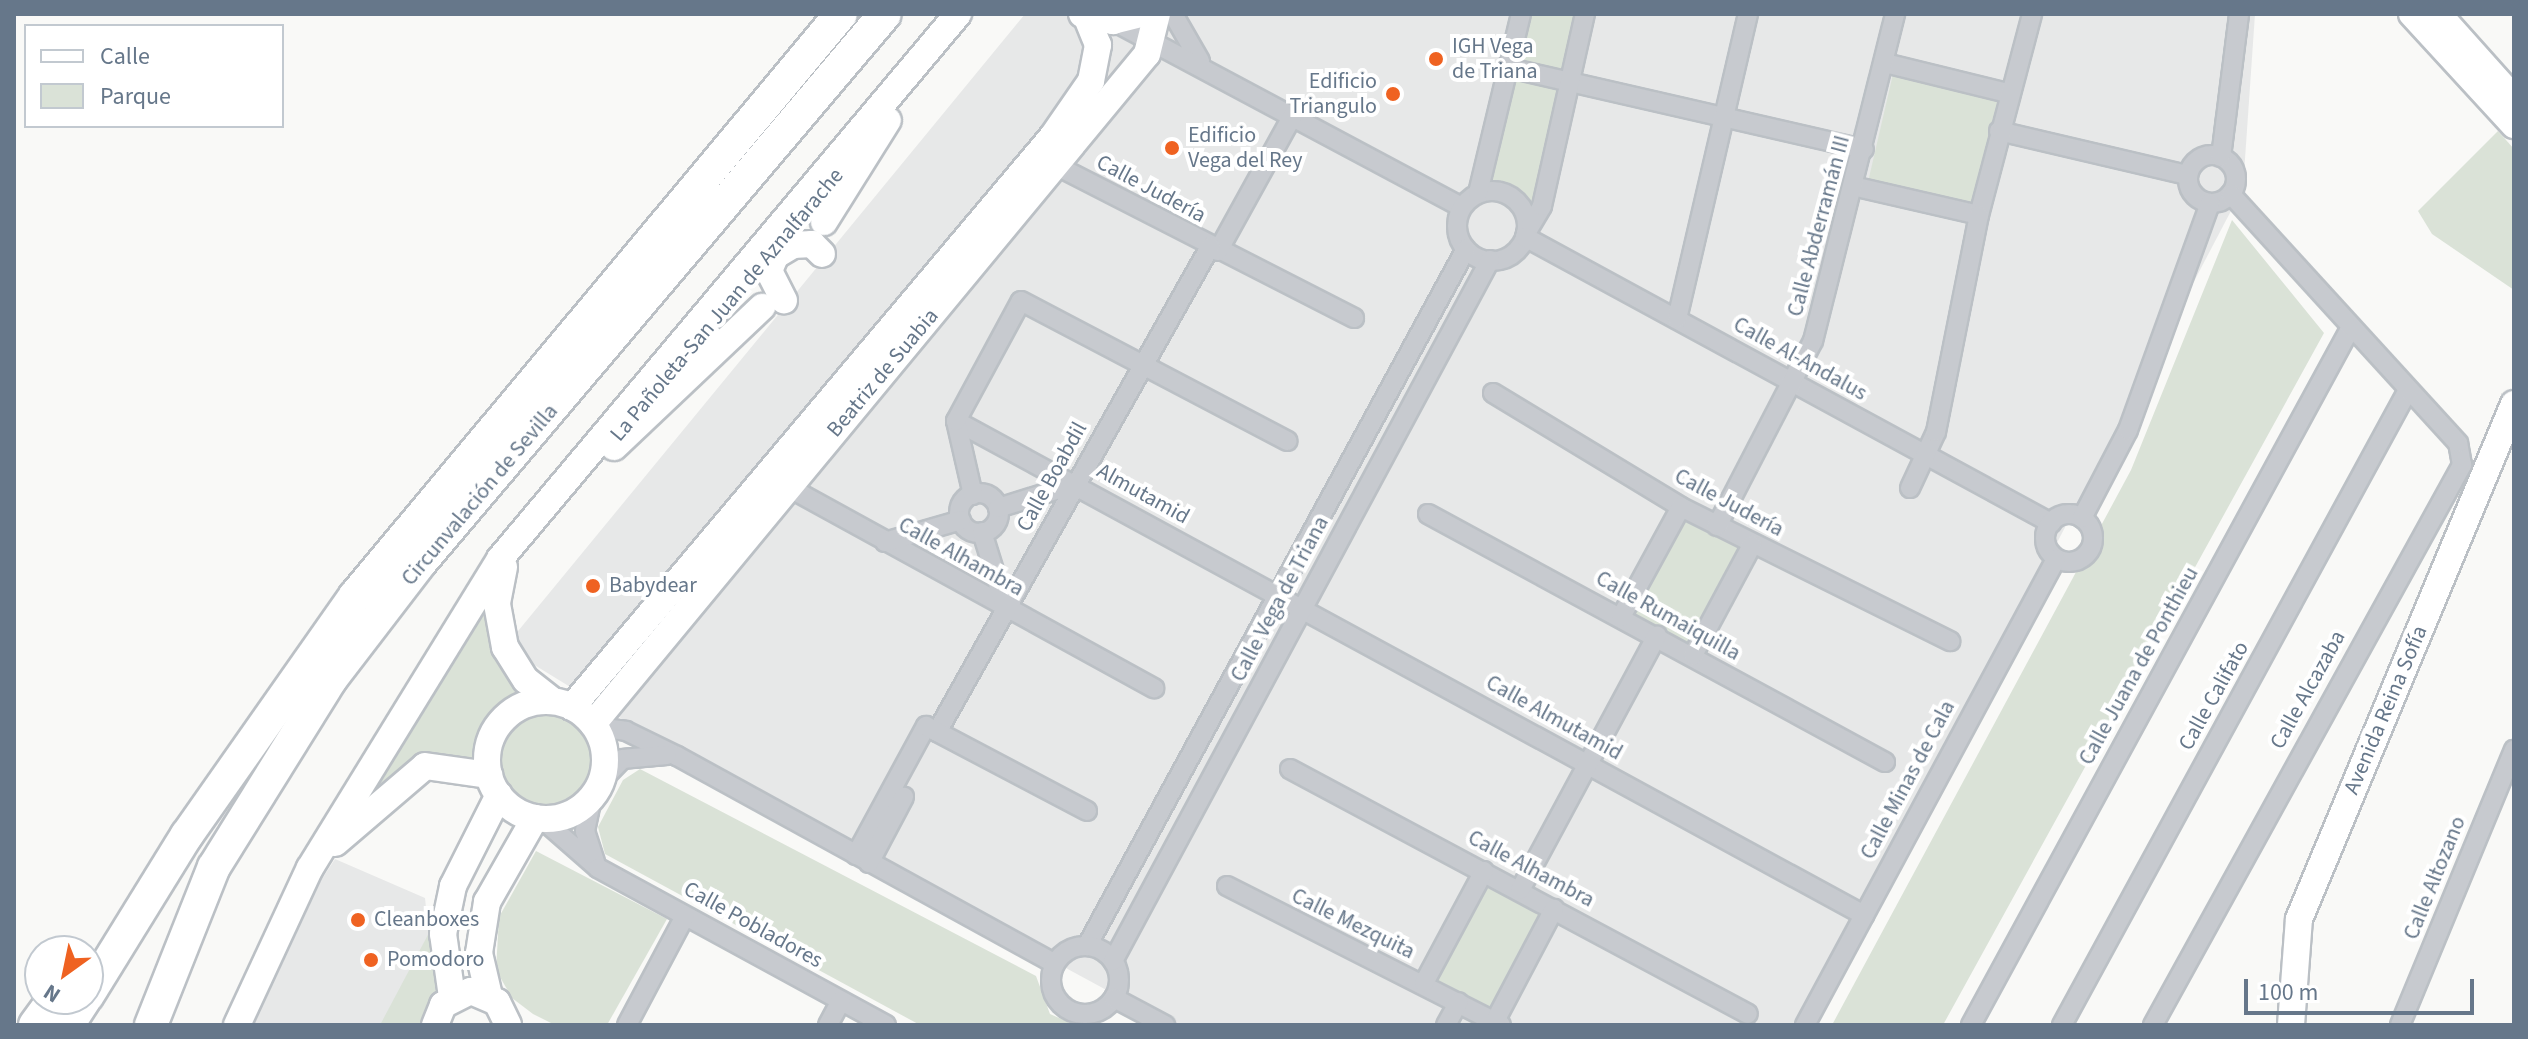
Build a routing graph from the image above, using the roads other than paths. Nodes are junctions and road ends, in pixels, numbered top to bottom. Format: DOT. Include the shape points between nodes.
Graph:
graph roads {
  1 [pos="841,14"];
  2 [pos="885,14"];
  3 [pos="958,14"];
  4 [pos="973,14"];
  5 [pos="1142,14"];
  6 [pos="1157,14"];
  7 [pos="1173,14"];
  8 [pos="1521,14"];
  9 [pos="1585,14"];
  10 [pos="1895,14"];
  11 [pos="2032,14"];
  12 [pos="2239,14"];
  13 [pos="2412,14"];
  14 [pos="2438,14"];
  15 [pos="1084,15"];
  16 [pos="1747,16"];
  17 [pos="1113,21"];
  18 [pos="1151,42"];
  19 [pos="1885,63"];
  20 [pos="925,64"];
  21 [pos="1205,66"];
  22 [pos="1509,68"];
  23 [pos="1568,81"];
  24 [pos="2007,93"];
  25 [pos="2514,99"];
  26 [pos="1293,115"];
  27 [pos="1724,116"];
  28 [pos="2514,125"];
  29 [pos="1999,131"];
  30 [pos="1864,149"];
  31 [pos="2221,157"];
  32 [pos="1055,165"];
  33 [pos="823,174"];
  34 [pos="2187,175"];
  35 [pos="1857,187"];
  36 [pos="1478,193"];
  37 [pos="2231,194"];
  38 [pos="2210,203"];
  39 [pos="1462,207"];
  40 [pos="1979,215"];
  41 [pos="824,222"];
  42 [pos="1526,235"];
  43 [pos="1214,249"];
  44 [pos="1466,249"];
  45 [pos="776,254"];
  46 [pos="822,254"];
  47 [pos="1490,260"];
  48 [pos="1354,318"];
  49 [pos="1677,319"];
  50 [pos="2350,329"];
  51 [pos="670,356"];
  52 [pos="1144,366"];
  53 [pos="1794,384"];
  54 [pos="2408,390"];
  55 [pos="1493,393"];
  56 [pos="2514,404"];
  57 [pos="956,421"];
  58 [pos="1288,441"];
  59 [pos="1928,455"];
  60 [pos="2514,455"];
  61 [pos="1075,484"];
  62 [pos="788,487"];
  63 [pos="1910,488"];
  64 [pos="973,495"];
  65 [pos="1681,507"];
  66 [pos="998,508"];
  67 [pos="1428,514"];
  68 [pos="2082,518"];
  69 [pos="961,520"];
  70 [pos="2051,523"];
  71 [pos="538,524"];
  72 [pos="1717,526"];
  73 [pos="982,532"];
  74 [pos="447,535"];
  75 [pos="885,542"];
  76 [pos="1752,545"];
  77 [pos="2056,559"];
  78 [pos="1221,565"];
  79 [pos="504,567"];
  80 [pos="477,594"];
  81 [pos="355,596"];
  82 [pos="1279,596"];
  83 [pos="1006,609"];
  84 [pos="1301,609"];
  85 [pos="1621,617"];
  86 [pos="1657,636"];
  87 [pos="1950,641"];
  88 [pos="1693,655"];
  89 [pos="1154,688"];
  90 [pos="562,704"];
  91 [pos="594,726"];
  92 [pos="932,729"];
  93 [pos="2514,750"];
  94 [pos="677,756"];
  95 [pos="1885,762"];
  96 [pos="1588,764"];
  97 [pos="1290,769"];
  98 [pos="494,785"];
  99 [pos="597,789"];
  100 [pos="904,797"];
  101 [pos="1087,811"];
  102 [pos="539,819"];
  103 [pos="863,859"];
  104 [pos="310,868"];
  105 [pos="598,868"];
  106 [pos="1484,871"];
  107 [pos="1227,886"];
  108 [pos="1520,890"];
  109 [pos="1554,909"];
  110 [pos="1864,915"];
  111 [pos="685,916"];
  112 [pos="99,935"];
  113 [pos="1087,946"];
  114 [pos="1113,961"];
  115 [pos="1055,964"];
  116 [pos="104,969"];
  117 [pos="1424,983"];
  118 [pos="489,996"];
  119 [pos="452,997"];
  120 [pos="1114,998"];
  121 [pos="841,1001"];
  122 [pos="1459,1002"];
  123 [pos="1748,1014"];
  124 [pos="1498,1023"];
  125 [pos="151,1025"];
  126 [pos="166,1025"];
  127 [pos="237,1025"];
  128 [pos="435,1025"];
  129 [pos="508,1025"];
  130 [pos="627,1025"];
  131 [pos="828,1025"];
  132 [pos="886,1025"];
  133 [pos="1165,1025"];
  134 [pos="1446,1025"];
  135 [pos="1805,1025"];
  136 [pos="1971,1025"];
  137 [pos="2062,1025"];
  138 [pos="2153,1025"];
  139 [pos="2291,1025"];
  140 [pos="2308,1025"];
  141 [pos="2400,1025"];
  1 -- 81 [label="highway, Circunvalación de Sevilla"];
  2 -- 74 [label="highway, Circunvalación de Sevilla"];
  3 -- 33 [label="street, La Pañoleta-San Juan de Aznalfarache"];
  4 -- 20 [label="street, La Pañoleta-San Juan de Aznalfarache"];
  5 -- 17 [label="street"];
  6 -- 18 [label="street, Beatriz de Suabia"];
  7 -- 21 [label="street"];
  8 -- 22 [label="street"];
  9 -- 23 [label="street"];
  10 -- 19 [label="street, Calle Abderramán III"];
  11 -- 24 [label="street"];
  12 -- 31 [label="street"];
  13 -- 28 [label="street"];
  14 -- 25 [label="street"];
  15 -- 17 [label="street"];
  15 -- 90 [label="street, Beatriz de Suabia" via="1098,45 1091,81 1053,136"];
  16 -- 27 [label="street"];
  17 -- 18 [label="street"];
  18 -- 21 [label="street"];
  18 -- 32 [label="street, Beatriz de Suabia"];
  19 -- 24 [label="street"];
  19 -- 30 [label="street, Calle Abderramán III"];
  20 -- 41 [label="street"];
  20 -- 45 [label="street, La Pañoleta-San Juan de Aznalfarache"];
  21 -- 26 [label="street"];
  22 -- 23 [label="street"];
  22 -- 36 [label="street"];
  23 -- 27 [label="street"];
  23 -- 42 [label="street" via="1542,206"];
  24 -- 29 [label="street"];
  26 -- 39 [label="street"];
  26 -- 43 [label="street, Calle Boabdil"];
  27 -- 30 [label="street"];
  27 -- 49 [label="street"];
  29 -- 34 [label="street"];
  29 -- 40 [label="street"];
  30 -- 35 [label="street, Calle Abderramán III"];
  31 -- 34 [label="street" via="2200,158"];
  31 -- 37 [label="street" via="2234,169"];
  32 -- 43 [label="street, Calle Judería"];
  32 -- 62 [label="street, Beatriz de Suabia"];
  33 -- 45 [label="street"];
  33 -- 51 [label="street, La Pañoleta-San Juan de Aznalfarache"];
  34 -- 38 [label="street" via="2190,191"];
  35 -- 40 [label="street"];
  35 -- 53 [label="street, Calle Abderramán III"];
  36 -- 39 [label="street"];
  36 -- 42 [label="street" via="1499,191 1517,201"];
  37 -- 38 [label="street"];
  37 -- 50 [label="street, Calle Alcazaba"];
  38 -- 68 [label="street" via="2128,430"];
  39 -- 44 [label="street" via="1457,229"];
  40 -- 59 [label="street" via="1962,320"];
  42 -- 47 [label="street" via="1512,255"];
  42 -- 49 [label="street, Calle Al-Andalus"];
  43 -- 48 [label="street, Calle Judería"];
  43 -- 52 [label="street, Calle Boabdil"];
  44 -- 47 [label="street"];
  44 -- 82 [label="street, Calle Vega de Triana"];
  45 -- 46 [label="street" via="812,244"];
  45 -- 51 [label="street"];
  45 -- 71 [label="street, La Pañoleta-San Juan de Aznalfarache"];
  45 -- 71 [label="street" via="769,271 773,304 700,359"];
  47 -- 84 [label="street, Calle Vega de Triana"];
  49 -- 53 [label="street, Calle Al-Andalus"];
  50 -- 54 [label="street, Calle Alcazaba"];
  50 -- 136 [label="street, Calle Juana de Ponthieu"];
  51 -- 80 [label="street, La Pañoleta-San Juan de Aznalfarache"];
  52 -- 57 [label="street" via="1021,301"];
  52 -- 58 [label="street"];
  52 -- 61 [label="street, Calle Boabdil"];
  53 -- 59 [label="street, Calle Al-Andalus"];
  53 -- 72 [label="street, Calle Abderramán III"];
  54 -- 137 [label="street, Calle Califato"];
  54 -- 138 [label="street, Calle Alcazaba" via="2458,443 2462,465"];
  55 -- 65 [label="street, Calle Judería"];
  56 -- 139 [label="street, Avenida Reina Sofía" via="2299,919"];
  57 -- 61 [label="street, Almutamid"];
  57 -- 64 [label="street"];
  59 -- 63 [label="street"];
  59 -- 70 [label="street, Calle Al-Andalus"];
  60 -- 140 [label="street, Avenida Reina Sofía" via="2316,921"];
  61 -- 66 [label="street"];
  61 -- 78 [label="street, Almutamid"];
  61 -- 83 [label="street, Calle Boabdil"];
  62 -- 75 [label="street, Calle Alhambra"];
  62 -- 91 [label="street, Beatriz de Suabia"];
  64 -- 66 [label="street" via="986,494"];
  64 -- 69 [label="street"];
  65 -- 72 [label="street, Calle Judería"];
  65 -- 85 [label="street"];
  66 -- 73 [label="street" via="995,526"];
  67 -- 85 [label="street, Calle Rumaiquilla"];
  68 -- 70 [label="street" via="2062,515"];
  68 -- 77 [label="street" via="2091,530 2089,551 2078,561"];
  69 -- 73 [label="street"];
  69 -- 75 [label="street"];
  70 -- 77 [label="street" via="2045,542"];
  71 -- 79 [label="street, La Pañoleta-San Juan de Aznalfarache"];
  72 -- 76 [label="street, Calle Judería"];
  73 -- 83 [label="street"];
  74 -- 125 [label="highway, Circunvalación de Sevilla" via="331,679 244,812 196,906"];
  74 -- 126 [label="highway" via="243,838"];
  75 -- 83 [label="street, Calle Alhambra"];
  76 -- 87 [label="street, Calle Judería"];
  76 -- 88 [label="street"];
  77 -- 110 [label="street, Calle Minas de Cala"];
  78 -- 82 [label="street, Calle Almutamid"];
  79 -- 80 [label="street, La Pañoleta-San Juan de Aznalfarache"];
  79 -- 90 [label="street" via="497,604 505,647 526,680"];
  80 -- 104 [label="street, La Pañoleta-San Juan de Aznalfarache"];
  81 -- 112 [label="highway" via="217,760"];
  81 -- 116 [label="highway, Circunvalación de Sevilla" via="187,835"];
  82 -- 84 [label="street, Calle Almutamid"];
  82 -- 113 [label="street, Calle Vega de Triana"];
  83 -- 89 [label="street, Calle Alhambra"];
  83 -- 92 [label="street, Calle Boabdil"];
  84 -- 96 [label="street, Calle Almutamid"];
  84 -- 114 [label="street, Calle Vega de Triana"];
  85 -- 86 [label="street, Calle Rumaiquilla"];
  86 -- 88 [label="street, Calle Rumaiquilla"];
  86 -- 96 [label="street"];
  88 -- 95 [label="street, Calle Rumaiquilla"];
  90 -- 91 [label="street"];
  90 -- 98 [label="street" via="521,707 502,722 490,743"];
  91 -- 94 [label="street" via="626,731"];
  91 -- 99 [label="street" via="606,760"];
  92 -- 101 [label="street"];
  92 -- 103 [label="street, Calle Boabdil"];
  93 -- 141 [label="street, Calle Altozano"];
  94 -- 99 [label="street" via="644,753 622,759"];
  94 -- 103 [label="street"];
  96 -- 108 [label="street"];
  96 -- 110 [label="street, Calle Almutamid"];
  97 -- 106 [label="street, Calle Alhambra"];
  98 -- 102 [label="street"];
  98 -- 104 [label="street" via="425,766 389,790"];
  98 -- 119 [label="street" via="453,886 443,934"];
  99 -- 102 [label="street" via="561,818"];
  99 -- 105 [label="street" via="585,831"];
  100 -- 103 [label="street"];
  102 -- 105 [label="street, Calle Pobladores"];
  102 -- 118 [label="street" via="487,902 479,953"];
  103 -- 115 [label="street"];
  104 -- 127 [label="street, La Pañoleta-San Juan de Aznalfarache"];
  105 -- 111 [label="street, Calle Pobladores"];
  106 -- 108 [label="street, Calle Alhambra"];
  106 -- 117 [label="street"];
  107 -- 117 [label="street, Calle Mezquita" via="1386,972"];
  108 -- 109 [label="street, Calle Alhambra"];
  109 -- 123 [label="street, Calle Alhambra"];
  109 -- 124 [label="street"];
  110 -- 135 [label="street, Calle Minas de Cala"];
  111 -- 121 [label="street, Calle Pobladores"];
  111 -- 130 [label="street"];
  113 -- 114 [label="street"];
  113 -- 115 [label="street"];
  114 -- 120 [label="street"];
  115 -- 120 [label="street" via="1052,988 1065,1007 1095,1012"];
  117 -- 122 [label="street, Calle Mezquita"];
  118 -- 119 [label="street"];
  118 -- 129 [label="street"];
  119 -- 128 [label="street"];
  120 -- 133 [label="street"];
  121 -- 131 [label="street"];
  121 -- 132 [label="street, Calle Pobladores"];
  122 -- 124 [label="street, Calle Mezquita"];
  122 -- 134 [label="street"];
}
